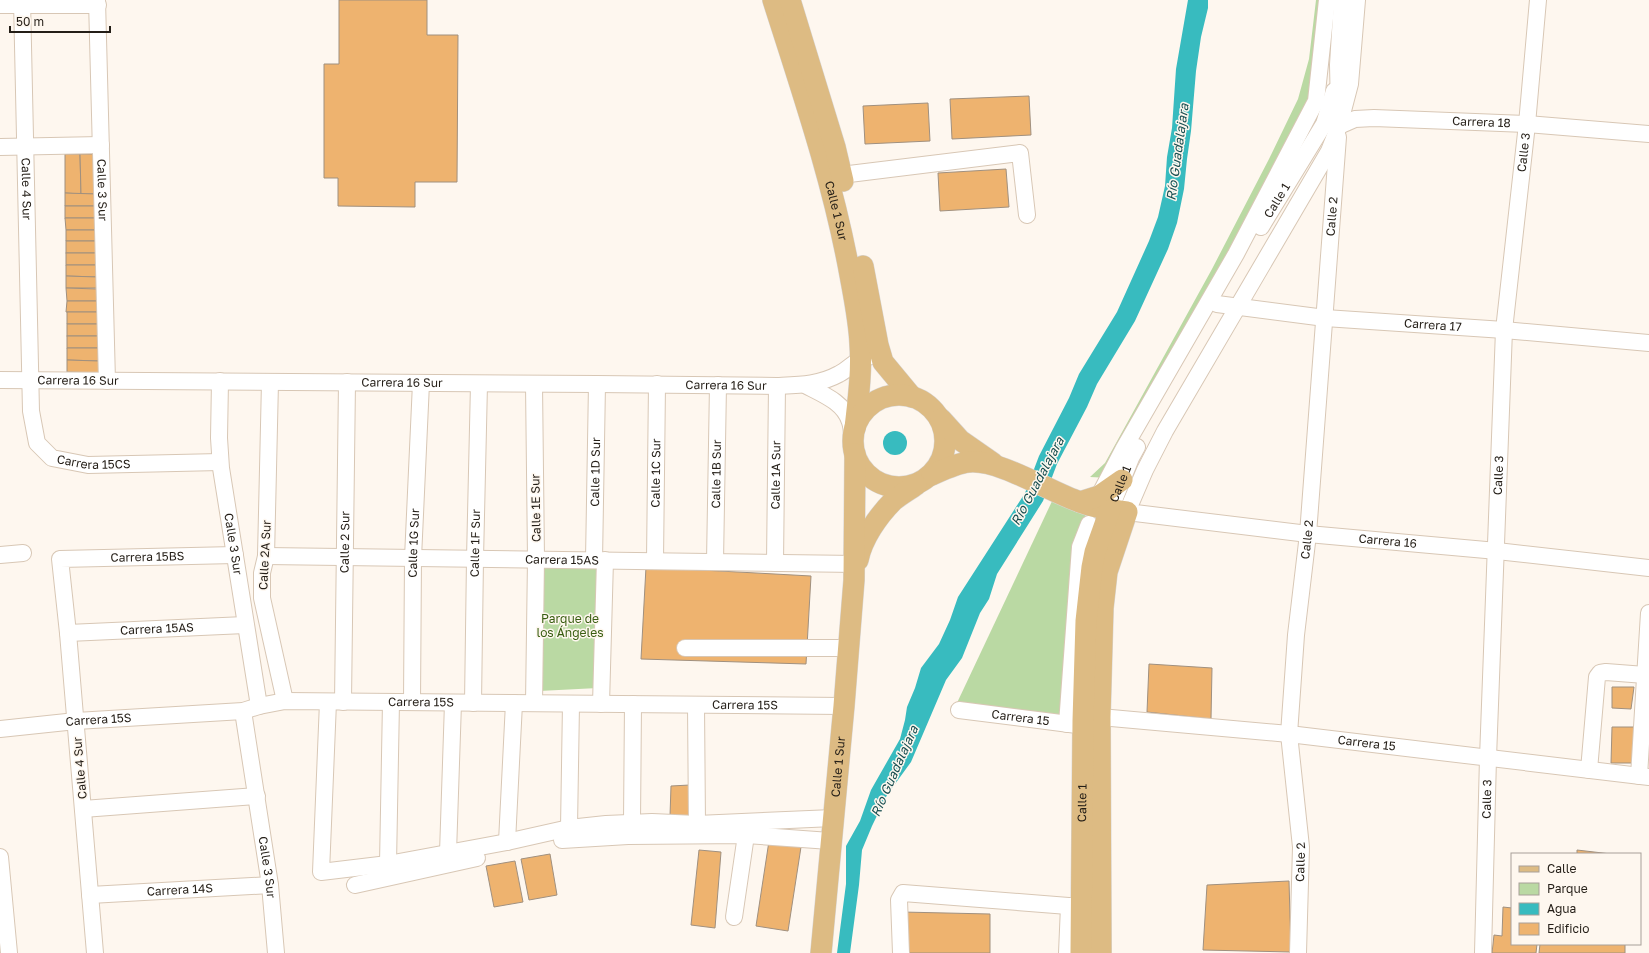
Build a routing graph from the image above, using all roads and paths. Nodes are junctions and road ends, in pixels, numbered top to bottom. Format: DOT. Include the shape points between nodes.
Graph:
graph roads {
  1 [pos="773,0"];
  2 [pos="790,0"];
  3 [pos="1327,0"];
  4 [pos="1342,0"];
  5 [pos="1357,0"];
  6 [pos="1538,0"];
  7 [pos="98,2"];
  8 [pos="22,3"];
  9 [pos="0,5"];
  10 [pos="1338,66"];
  11 [pos="1527,124"];
  12 [pos="1339,126"];
  13 [pos="1649,134"];
  14 [pos="101,145"];
  15 [pos="0,147"];
  16 [pos="24,147"];
  17 [pos="841,175"];
  18 [pos="1027,215"];
  19 [pos="1218,304"];
  20 [pos="1237,307"];
  21 [pos="1325,318"];
  22 [pos="1504,330"];
  23 [pos="1649,343"];
  24 [pos="860,358"];
  25 [pos="883,362"];
  26 [pos="31,379"];
  27 [pos="0,380"];
  28 [pos="107,381"];
  29 [pos="220,381"];
  30 [pos="270,382"];
  31 [pos="347,382"];
  32 [pos="421,383"];
  33 [pos="479,384"];
  34 [pos="534,384"];
  35 [pos="597,384"];
  36 [pos="657,384"];
  37 [pos="718,385"];
  38 [pos="805,385"];
  39 [pos="777,386"];
  40 [pos="912,397"];
  41 [pos="936,413"];
  42 [pos="854,441"];
  43 [pos="220,462"];
  44 [pos="999,467"];
  45 [pos="925,479"];
  46 [pos="1122,480"];
  47 [pos="1099,504"];
  48 [pos="1089,524"];
  49 [pos="1308,534"];
  50 [pos="1497,551"];
  51 [pos="1095,552"];
  52 [pos="23,553"];
  53 [pos="0,555"];
  54 [pos="235,555"];
  55 [pos="266,556"];
  56 [pos="345,557"];
  57 [pos="413,558"];
  58 [pos="60,559"];
  59 [pos="474,559"];
  60 [pos="536,559"];
  61 [pos="600,560"];
  62 [pos="655,561"];
  63 [pos="715,562"];
  64 [pos="775,563"];
  65 [pos="1649,568"];
  66 [pos="855,569"];
  67 [pos="1649,613"];
  68 [pos="245,624"];
  69 [pos="68,633"];
  70 [pos="686,648"];
  71 [pos="848,648"];
  72 [pos="1645,675"];
  73 [pos="285,701"];
  74 [pos="335,702"];
  75 [pos="391,702"];
  76 [pos="412,702"];
  77 [pos="453,703"];
  78 [pos="473,703"];
  79 [pos="514,703"];
  80 [pos="534,703"];
  81 [pos="571,704"];
  82 [pos="601,704"];
  83 [pos="633,704"];
  84 [pos="696,705"];
  85 [pos="259,706"];
  86 [pos="844,706"];
  87 [pos="959,710"];
  88 [pos="244,712"];
  89 [pos="1083,720"];
  90 [pos="76,721"];
  91 [pos="0,729"];
  92 [pos="1288,734"];
  93 [pos="1488,758"];
  94 [pos="1589,770"];
  95 [pos="1644,776"];
  96 [pos="257,796"];
  97 [pos="83,809"];
  98 [pos="833,818"];
  99 [pos="632,822"];
  100 [pos="697,824"];
  101 [pos="569,828"];
  102 [pos="746,836"];
  103 [pos="830,841"];
  104 [pos="506,842"];
  105 [pos="448,853"];
  106 [pos="0,858"];
  107 [pos="388,864"];
  108 [pos="270,885"];
  109 [pos="355,885"];
  110 [pos="90,895"];
  111 [pos="1075,906"];
  112 [pos="734,917"];
  113 [pos="9,953"];
  114 [pos="95,953"];
  115 [pos="276,953"];
  116 [pos="821,953"];
  117 [pos="900,953"];
  118 [pos="1067,953"];
  119 [pos="1081,953"];
  120 [pos="1101,953"];
  121 [pos="1298,953"];
  122 [pos="1483,953"];
  1 -- 24 [label="main road, Calle 1 Sur" via="842,232 854,295"];
  2 -- 17 [label="main road, Calle 1 Sur" via="835,147"];
  3 -- 47 [label="street" via="1316,101 1236,254 1124,448"];
  4 -- 10 [label="street, Calle 2"];
  5 -- 12 [label="street, Calle 2" via="1350,84"];
  6 -- 11 [label="street, Calle 3"];
  7 -- 8 [label="street"];
  7 -- 14 [label="street, Calle 3 Sur"];
  8 -- 9 [label="street"];
  8 -- 16 [label="street, Calle 4 Sur"];
  10 -- 12 [label="street, Calle 2"];
  10 -- 19 [label="street, Calle 1" via="1324,124 1261,227"];
  11 -- 12 [label="street, Carrera 18" via="1356,118"];
  11 -- 13 [label="street, Carrera 18"];
  11 -- 22 [label="street, Calle 3"];
  12 -- 20 [label="street, Calle 1" via="1329,151"];
  12 -- 21 [label="street, Calle 2"];
  14 -- 16 [label="street"];
  14 -- 28 [label="street, Calle 3 Sur"];
  15 -- 16 [label="street"];
  16 -- 26 [label="street, Calle 4 Sur"];
  17 -- 18 [label="street" via="1020,153"];
  17 -- 25 [label="main road, Calle 1 Sur"];
  19 -- 20 [label="street, Carrera 17"];
  19 -- 46 [label="street, Calle 1" via="1131,458"];
  20 -- 21 [label="street, Carrera 17"];
  20 -- 47 [label="street, Calle 1" via="1145,470"];
  21 -- 22 [label="street, Carrera 17"];
  21 -- 49 [label="street, Calle 2"];
  22 -- 23 [label="street, Carrera 17"];
  22 -- 50 [label="street, Calle 3"];
  24 -- 25 [label="street" via="878,357"];
  24 -- 38 [label="street, Carrera 16 Sur" via="838,375"];
  24 -- 42 [label="main road, Calle 1 Sur"];
  25 -- 40 [label="main road, Calle 1 Sur"];
  26 -- 27 [label="street, Carrera 16 Sur"];
  26 -- 28 [label="street, Carrera 16 Sur"];
  26 -- 43 [label="street, Carrera 15CS" via="31,411 37,443 52,458 88,465"];
  28 -- 29 [label="street, Carrera 16 Sur"];
  29 -- 30 [label="street, Carrera 16 Sur"];
  29 -- 43 [label="street, Calle 3 Sur"];
  30 -- 31 [label="street, Carrera 16 Sur"];
  30 -- 55 [label="street, Calle 2A Sur"];
  31 -- 32 [label="street, Carrera 16 Sur"];
  31 -- 56 [label="street, Calle 2 Sur"];
  32 -- 33 [label="street, Carrera 16 Sur"];
  32 -- 57 [label="street, Calle 1G Sur"];
  33 -- 34 [label="street, Carrera 16 Sur"];
  33 -- 59 [label="street, Calle 1F Sur"];
  34 -- 35 [label="street, Carrera 16 Sur"];
  34 -- 60 [label="street, Calle 1E Sur"];
  35 -- 36 [label="street, Carrera 16 Sur"];
  35 -- 61 [label="street, Calle 1D Sur"];
  36 -- 37 [label="street, Carrera 16 Sur"];
  36 -- 62 [label="street, Calle 1C Sur"];
  37 -- 39 [label="street, Carrera 16 Sur"];
  37 -- 63 [label="street, Calle 1B Sur"];
  38 -- 39 [label="street, Carrera 16 Sur"];
  38 -- 42 [label="street, Carrera 16 Sur" via="836,401 850,422"];
  39 -- 64 [label="street, Calle 1A Sur"];
  40 -- 41 [label="main road" via="928,405"];
  40 -- 42 [label="main road" via="897,395 882,398 869,406 860,417"];
  41 -- 44 [label="main road" via="960,440"];
  41 -- 45 [label="main road" via="945,436 944,450 939,465"];
  42 -- 45 [label="main road" via="861,467 879,483 905,488"];
  42 -- 66 [label="main road, Calle 1 Sur"];
  43 -- 54 [label="street, Calle 3 Sur"];
  44 -- 45 [label="main road" via="983,462 968,462"];
  44 -- 47 [label="main road"];
  45 -- 66 [label="main road, Calle 1 Sur" via="894,501 882,514 865,540"];
  46 -- 47 [label="main road"];
  47 -- 49 [label="street, Carrera 16"];
  47 -- 51 [label="main road, Calle 1"];
  47 -- 51 [label="main road" via="1093,518 1098,531"];
  47 -- 89 [label="main road, Calle 1" via="1107,572"];
  48 -- 89 [label="street" via="1080,547"];
  49 -- 50 [label="street, Carrera 16"];
  49 -- 92 [label="street, Calle 2"];
  50 -- 65 [label="street, Carrera 16"];
  50 -- 93 [label="street, Calle 3"];
  51 -- 89 [label="main road, Calle 1" via="1086,621"];
  52 -- 53 [label="street"];
  54 -- 58 [label="street, Carrera 15BS"];
  54 -- 68 [label="street, Calle 3 Sur"];
  55 -- 56 [label="street, Carrera 15AS"];
  55 -- 73 [label="street, Calle 2A Sur" via="262,572 262,598"];
  56 -- 57 [label="street, Carrera 15AS"];
  56 -- 74 [label="street, Calle 2 Sur"];
  57 -- 59 [label="street, Carrera 15AS"];
  57 -- 76 [label="street, Calle 1G Sur"];
  58 -- 69 [label="street, Calle 4 Sur"];
  59 -- 60 [label="street, Carrera 15AS"];
  59 -- 78 [label="street, Calle 1F Sur"];
  60 -- 61 [label="street, Carrera 15AS"];
  60 -- 80 [label="street, Calle 1E Sur"];
  61 -- 62 [label="street, Carrera 15AS"];
  61 -- 82 [label="street"];
  62 -- 63 [label="street, Carrera 15AS"];
  63 -- 64 [label="street, Carrera 15AS"];
  64 -- 66 [label="street, Carrera 15AS"];
  66 -- 71 [label="main road, Calle 1 Sur"];
  67 -- 72 [label="street"];
  68 -- 69 [label="street, Carrera 15AS"];
  68 -- 85 [label="street, Calle 3 Sur"];
  69 -- 90 [label="street, Calle 4 Sur"];
  70 -- 71 [label="street"];
  71 -- 86 [label="main road, Calle 1 Sur"];
  72 -- 94 [label="street" via="1606,672 1600,673 1597,677"];
  72 -- 95 [label="street"];
  73 -- 74 [label="street, Carrera 15S"];
  73 -- 85 [label="street, Carrera 15S"];
  74 -- 75 [label="street, Carrera 15S"];
  74 -- 107 [label="street" via="321,872"];
  75 -- 76 [label="street, Carrera 15S"];
  75 -- 107 [label="street"];
  76 -- 77 [label="street, Carrera 15S"];
  77 -- 78 [label="street, Carrera 15S"];
  77 -- 105 [label="street"];
  78 -- 79 [label="street, Carrera 15S"];
  79 -- 80 [label="street, Carrera 15S"];
  79 -- 104 [label="street"];
  80 -- 81 [label="street, Carrera 15S"];
  81 -- 82 [label="street, Carrera 15S"];
  81 -- 101 [label="street"];
  82 -- 83 [label="street, Carrera 15S"];
  83 -- 84 [label="street, Carrera 15S"];
  83 -- 99 [label="street"];
  84 -- 86 [label="street, Carrera 15S"];
  84 -- 100 [label="street"];
  85 -- 88 [label="street, Carrera 15S"];
  86 -- 98 [label="main road, Calle 1 Sur"];
  87 -- 89 [label="street, Carrera 15"];
  88 -- 90 [label="street, Carrera 15S"];
  88 -- 96 [label="street, Calle 3 Sur"];
  89 -- 92 [label="street, Carrera 15"];
  89 -- 111 [label="main road, Calle 1"];
  89 -- 120 [label="main road, Calle 1"];
  90 -- 91 [label="street, Carrera 15S"];
  90 -- 97 [label="street, Calle 4 Sur"];
  92 -- 93 [label="street, Carrera 15"];
  92 -- 121 [label="street, Calle 2" via="1301,847"];
  93 -- 94 [label="street, Carrera 15"];
  93 -- 122 [label="street, Calle 3"];
  94 -- 95 [label="street, Carrera 15"];
  96 -- 97 [label="street"];
  96 -- 108 [label="street, Calle 3 Sur"];
  97 -- 110 [label="street, Calle 4 Sur"];
  98 -- 100 [label="street"];
  98 -- 103 [label="main road, Calle 1 Sur"];
  99 -- 100 [label="street"];
  99 -- 101 [label="street"];
  101 -- 104 [label="street"];
  102 -- 103 [label="street"];
  102 -- 109 [label="street" via="564,839"];
  102 -- 112 [label="street"];
  103 -- 116 [label="main road, Calle 1 Sur"];
  104 -- 105 [label="street"];
  105 -- 107 [label="street"];
  106 -- 113 [label="street"];
  108 -- 110 [label="street, Carrera 14S"];
  108 -- 115 [label="street, Calle 3 Sur"];
  110 -- 114 [label="street, Calle 4 Sur"];
  111 -- 117 [label="street" via="903,893 899,900"];
  111 -- 118 [label="street"];
  111 -- 119 [label="main road, Calle 1"];
}
